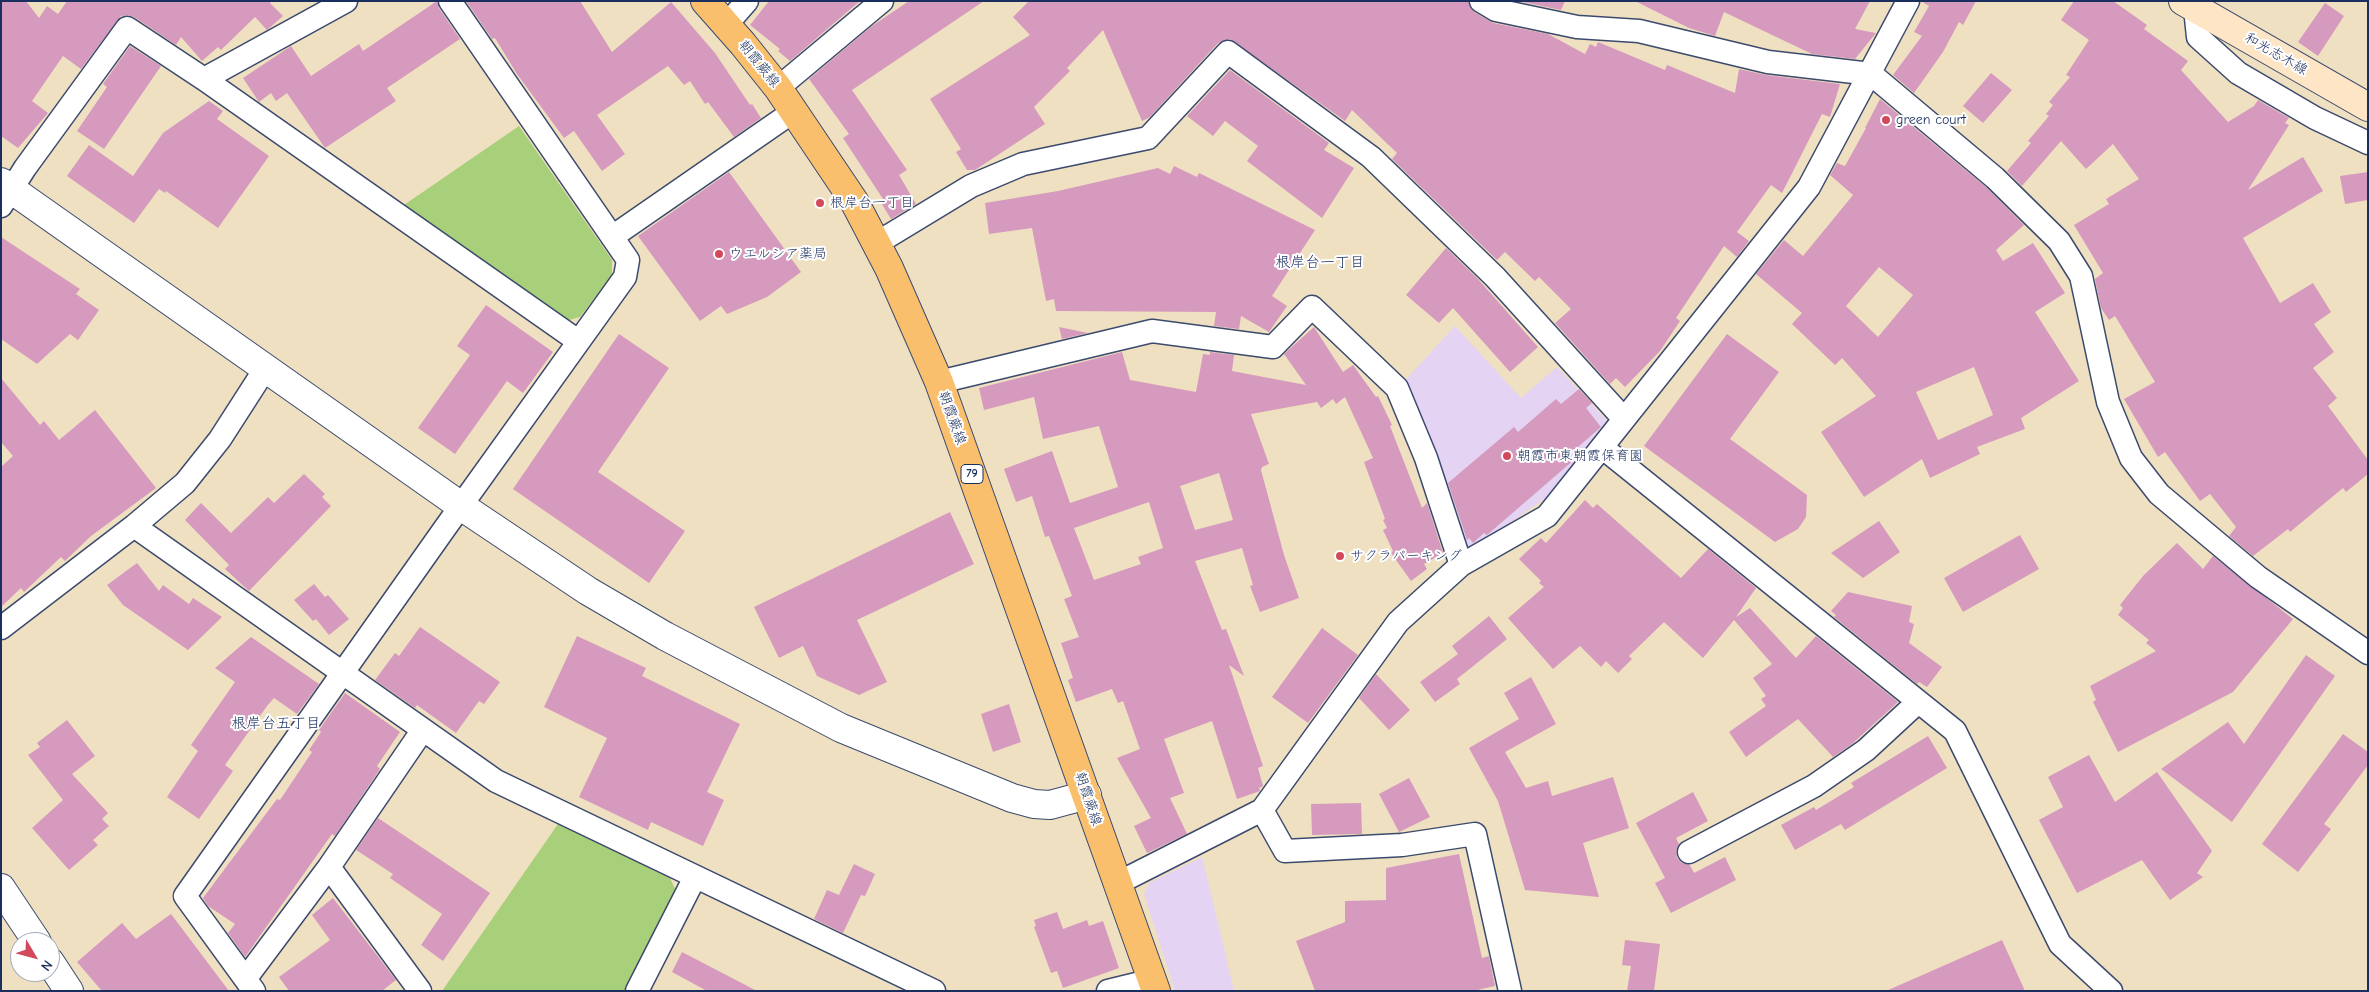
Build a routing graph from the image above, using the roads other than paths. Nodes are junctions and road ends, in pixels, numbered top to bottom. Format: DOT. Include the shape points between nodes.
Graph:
graph roads {
  1 [pos="346,1"];
  2 [pos="450,1"];
  3 [pos="704,1"];
  4 [pos="746,1"];
  5 [pos="882,1"];
  6 [pos="1480,1"];
  7 [pos="1908,1"];
  8 [pos="2189,4"];
  9 [pos="726,25"];
  10 [pos="1871,74"];
  11 [pos="204,79"];
  12 [pos="778,88"];
  13 [pos="2368,107"];
  14 [pos="794,111"];
  15 [pos="2368,143"];
  16 [pos="4,192"];
  17 [pos="612,237"];
  18 [pos="876,243"];
  19 [pos="578,341"];
  20 [pos="265,369"];
  21 [pos="939,382"];
  22 [pos="1624,419"];
  23 [pos="1603,448"];
  24 [pos="461,506"];
  25 [pos="134,526"];
  26 [pos="1461,565"];
  27 [pos="1,628"];
  28 [pos="2368,653"];
  29 [pos="343,674"];
  30 [pos="1918,702"];
  31 [pos="422,731"];
  32 [pos="1087,795"];
  33 [pos="1262,810"];
  34 [pos="1689,852"];
  35 [pos="330,867"];
  36 [pos="695,877"];
  37 [pos="1118,883"];
  38 [pos="1,888"];
  39 [pos="30,932"];
  40 [pos="60,977"];
  41 [pos="250,984"];
  42 [pos="1154,985"];
  43 [pos="923,988"];
  44 [pos="69,991"];
  45 [pos="420,991"];
  46 [pos="637,991"];
  47 [pos="1108,991"];
  48 [pos="1510,991"];
  49 [pos="2111,991"];
  1 -- 11 [label="street"];
  2 -- 17 [label="street"];
  3 -- 9 [label="main road, 朝霞蕨線 / 79"];
  4 -- 9 [label="street"];
  5 -- 12 [label="street"];
  6 -- 10 [label="street" via="1496,10 1577,28 1639,31 1768,62"];
  7 -- 10 [label="street"];
  8 -- 13 [label="main road, 和光志木線"];
  8 -- 15 [label="street" via="2198,37 2238,73 2315,118"];
  9 -- 12 [label="main road, 朝霞蕨線 / 79"];
  10 -- 22 [label="street" via="1809,187"];
  10 -- 28 [label="street" via="1995,178 2059,241 2081,276 2108,402 2131,458 2159,494 2258,577"];
  11 -- 16 [label="street" via="126,28"];
  11 -- 19 [label="street"];
  12 -- 14 [label="main road, 朝霞蕨線 / 79"];
  14 -- 17 [label="street"];
  14 -- 18 [label="main road, 朝霞蕨線 / 79" via="854,201"];
  16 -- 20 [label="street"];
  17 -- 19 [label="street" via="628,260 625,277"];
  18 -- 21 [label="main road, 朝霞蕨線 / 79"];
  18 -- 22 [label="street" via="971,186 1023,164 1148,138 1228,52 1371,157 1495,276"];
  19 -- 24 [label="street"];
  20 -- 24 [label="street"];
  20 -- 25 [label="street" via="220,439 185,482"];
  21 -- 26 [label="street" via="1152,331 1273,347 1312,307 1397,388 1426,458"];
  21 -- 32 [label="main road, 朝霞蕨線 / 79"];
  22 -- 23 [label="street"];
  23 -- 26 [label="street" via="1547,516"];
  23 -- 30 [label="street"];
  24 -- 29 [label="street"];
  24 -- 32 [label="street" via="596,596 842,728 1012,798 1050,804"];
  25 -- 27 [label="street"];
  25 -- 29 [label="street"];
  26 -- 33 [label="street" via="1398,622"];
  29 -- 31 [label="street"];
  29 -- 41 [label="street" via="186,896"];
  30 -- 34 [label="street" via="1866,750 1814,786"];
  30 -- 49 [label="street" via="1955,731 2060,944"];
  31 -- 35 [label="street"];
  31 -- 36 [label="street" via="496,781"];
  32 -- 37 [label="main road, 朝霞蕨線 / 79"];
  33 -- 37 [label="street"];
  33 -- 48 [label="street" via="1285,852 1402,845 1475,834"];
  35 -- 41 [label="street"];
  35 -- 45 [label="street"];
  36 -- 43 [label="street"];
  36 -- 46 [label="street"];
  37 -- 42 [label="main road, 朝霞蕨線 / 79"];
  38 -- 39 [label="street"];
  40 -- 44 [label="street"];
  42 -- 47 [label="street"];
}
